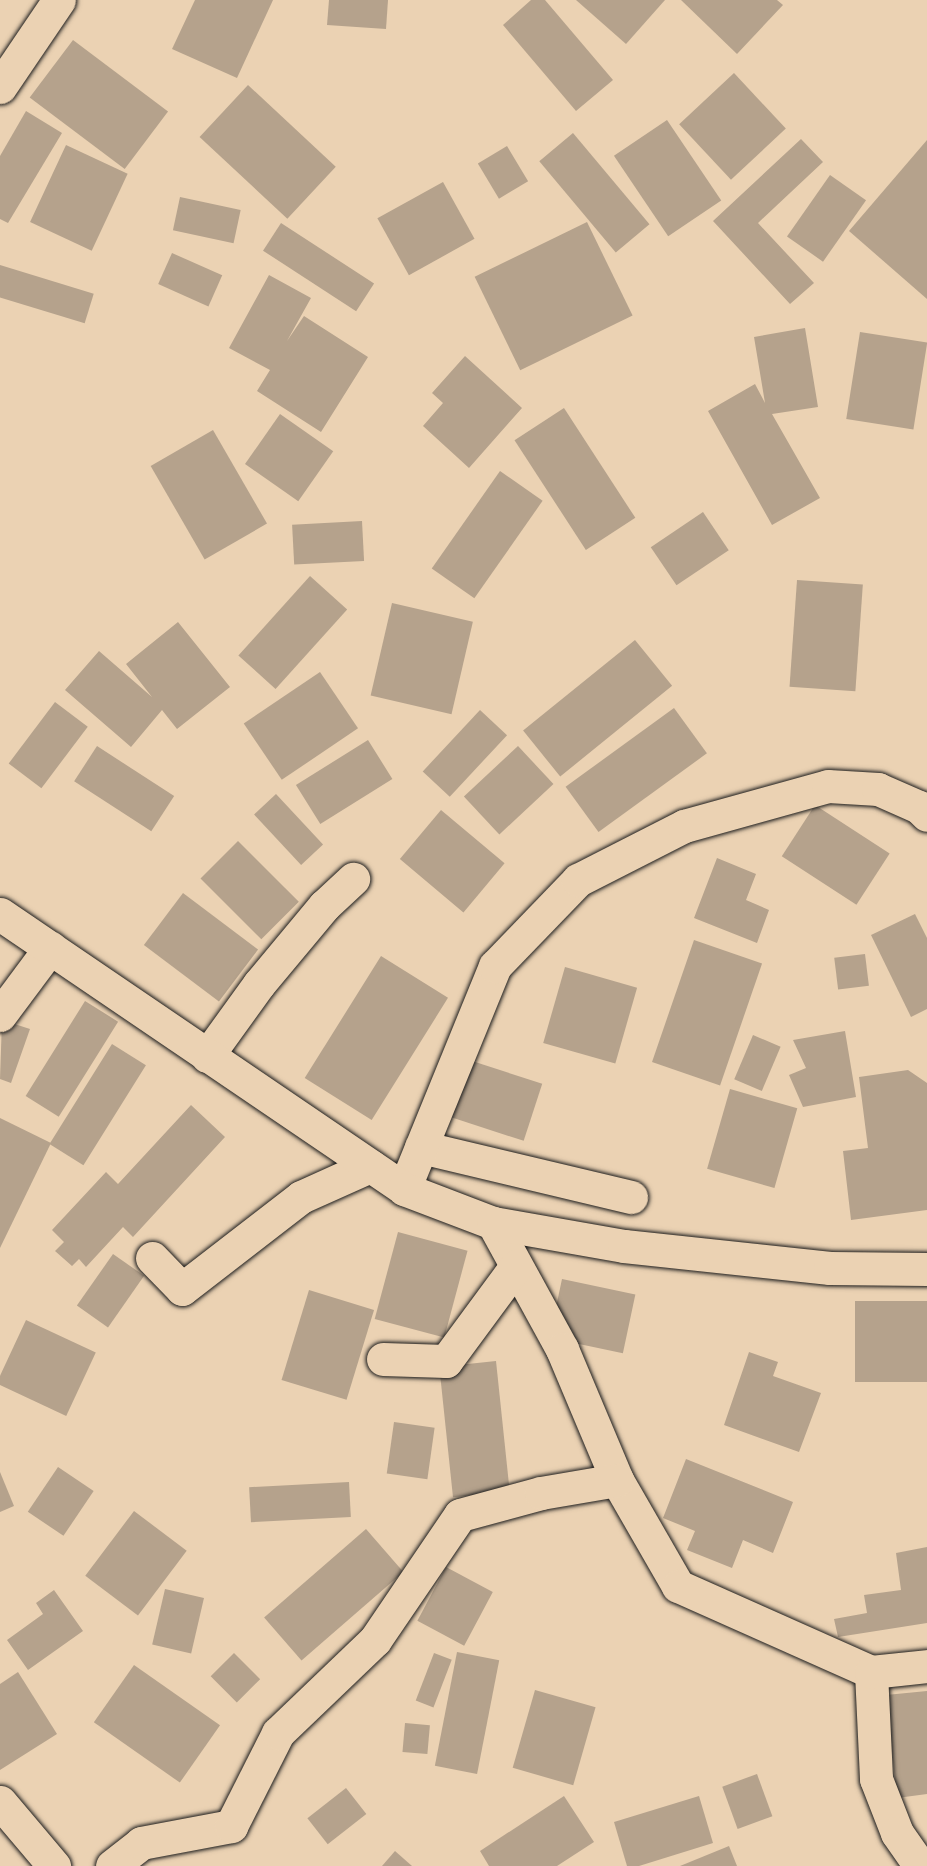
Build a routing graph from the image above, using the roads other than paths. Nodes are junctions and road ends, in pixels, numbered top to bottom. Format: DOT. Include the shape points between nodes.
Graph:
graph roads {
  1 [pos="59,0"];
  2 [pos="0,87"];
  3 [pos="927,815"];
  4 [pos="353,879"];
  5 [pos="0,914"];
  6 [pos="50,948"];
  7 [pos="0,1015"];
  8 [pos="207,1056"];
  9 [pos="421,1147"];
  10 [pos="370,1166"];
  11 [pos="404,1189"];
  12 [pos="631,1197"];
  13 [pos="493,1223"];
  14 [pos="152,1258"];
  15 [pos="516,1266"];
  16 [pos="927,1269"];
  17 [pos="383,1359"];
  18 [pos="617,1480"];
  19 [pos="927,1666"];
  20 [pos="871,1672"];
  21 [pos="0,1802"];
  22 [pos="54,1866"];
  23 [pos="112,1866"];
  24 [pos="920,1866"];
  1 -- 2 [label="street"];
  3 -- 9 [label="street" via="919,807 878,789 828,786 684,826 578,880 495,966"];
  4 -- 8 [label="street" via="324,906 259,984"];
  5 -- 6 [label="street"];
  6 -- 7 [label="street"];
  6 -- 8 [label="street"];
  8 -- 10 [label="street"];
  9 -- 11 [label="street"];
  9 -- 12 [label="street"];
  10 -- 11 [label="street"];
  10 -- 14 [label="street" via="301,1197 182,1289"];
  11 -- 13 [label="street"];
  13 -- 15 [label="street"];
  13 -- 16 [label="street" via="624,1246 796,1265"];
  15 -- 17 [label="street" via="446,1361"];
  15 -- 18 [label="street" via="562,1349"];
  18 -- 20 [label="street" via="678,1586"];
  18 -- 23 [label="street" via="541,1493 460,1515 375,1640 278,1733 231,1826 141,1843"];
  19 -- 20 [label="street"];
  20 -- 24 [label="street" via="876,1779 897,1833"];
  21 -- 22 [label="street"];
}
